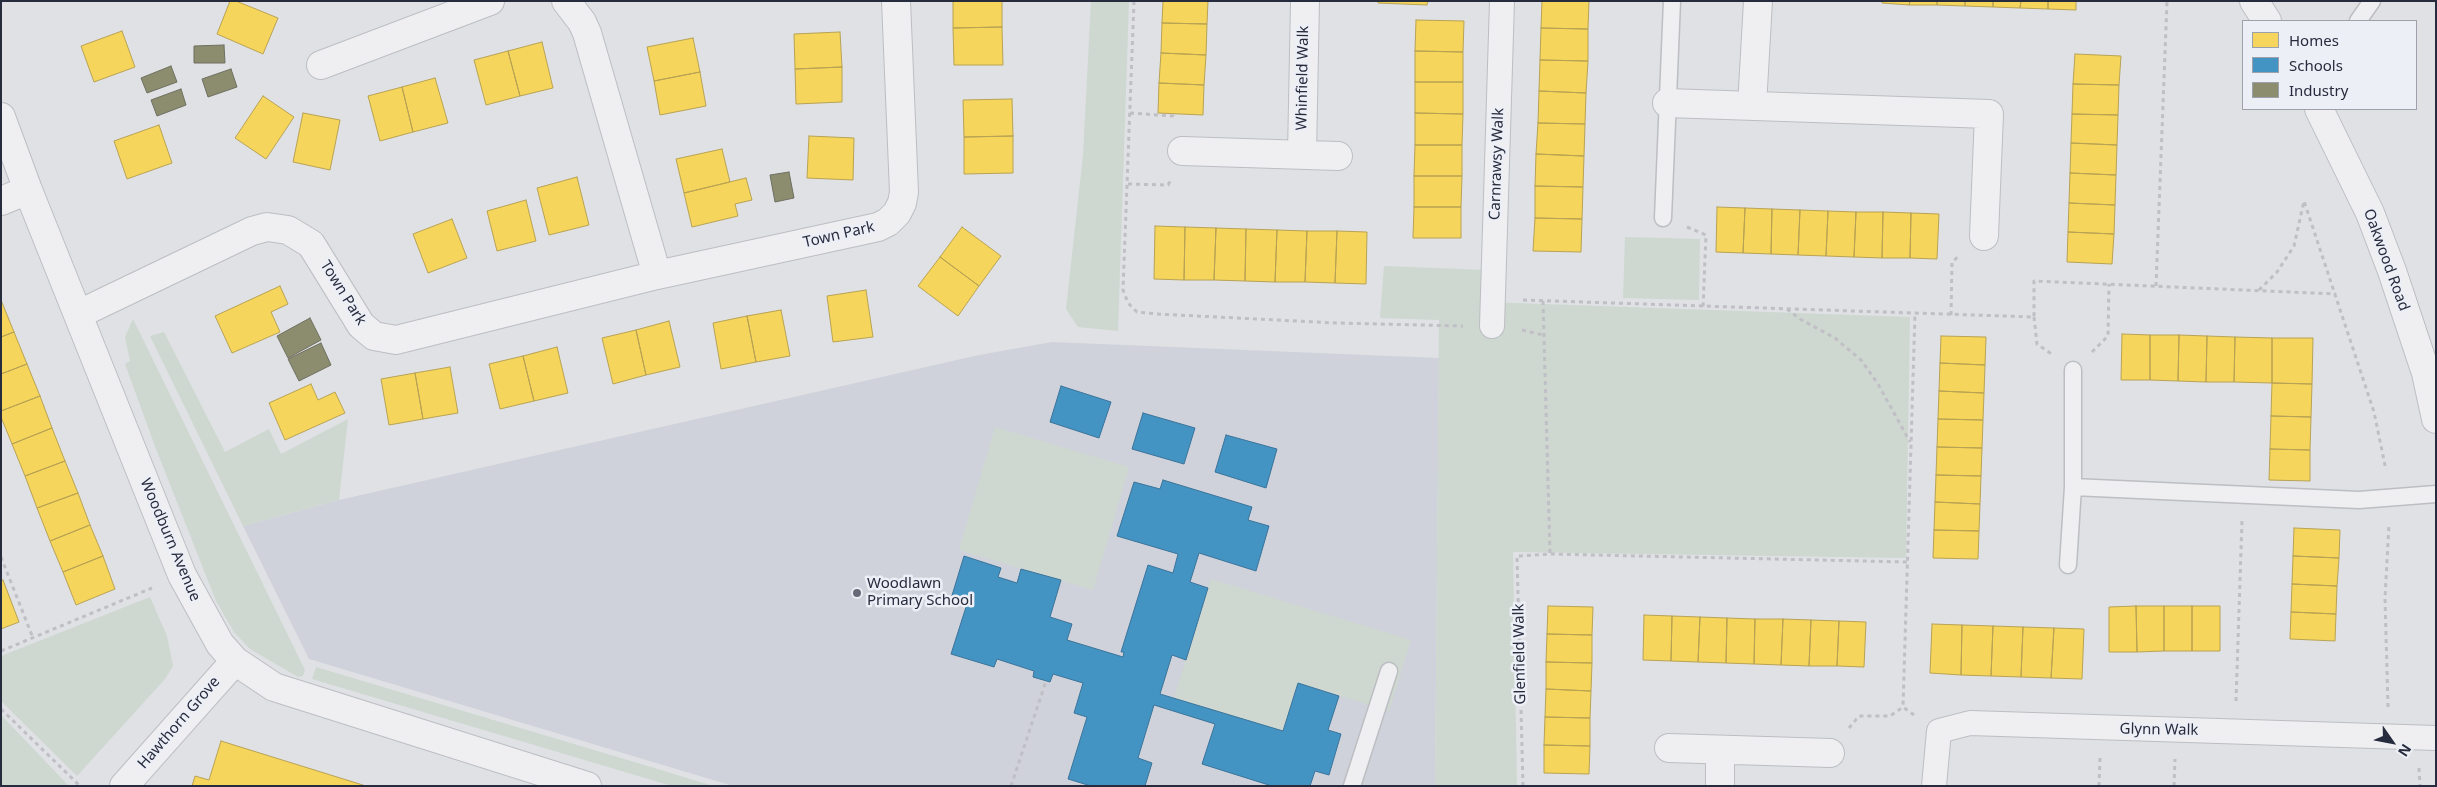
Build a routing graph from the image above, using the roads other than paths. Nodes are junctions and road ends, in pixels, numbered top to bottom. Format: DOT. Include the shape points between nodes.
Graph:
graph roads {
  1 [pos="490,1"];
  2 [pos="566,1"];
  3 [pos="896,1"];
  4 [pos="1306,1"];
  5 [pos="1502,1"];
  6 [pos="1672,1"];
  7 [pos="1758,1"];
  8 [pos="2254,1"];
  9 [pos="2372,1"];
  10 [pos="2266,20"];
  11 [pos="2359,20"];
  12 [pos="320,65"];
  13 [pos="1667,102"];
  14 [pos="1752,106"];
  15 [pos="2319,110"];
  16 [pos="1,117"];
  17 [pos="1182,151"];
  18 [pos="1302,155"];
  19 [pos="1338,156"];
  20 [pos="28,190"];
  21 [pos="1,201"];
  22 [pos="1663,218"];
  23 [pos="1984,236"];
  24 [pos="657,274"];
  25 [pos="79,314"];
  26 [pos="1492,326"];
  27 [pos="2074,370"];
  28 [pos="2436,419"];
  29 [pos="2073,487"];
  30 [pos="2436,494"];
  31 [pos="2068,565"];
  32 [pos="235,661"];
  33 [pos="1389,671"];
  34 [pos="2436,738"];
  35 [pos="1669,748"];
  36 [pos="1720,750"];
  37 [pos="1830,753"];
  38 [pos="124,786"];
  39 [pos="588,786"];
  40 [pos="1352,786"];
  41 [pos="1720,786"];
  42 [pos="1934,786"];
  1 -- 12 [label="street"];
  2 -- 24 [label="street" via="587,33"];
  3 -- 24 [label="street, Town Park" via="904,192 897,213 878,227"];
  4 -- 18 [label="street, Whinfield Walk"];
  5 -- 26 [label="street, Carnrawsy Walk"];
  6 -- 13 [label="lane"];
  7 -- 14 [label="street"];
  8 -- 10 [label="street"];
  9 -- 11 [label="lane"];
  13 -- 14 [label="street"];
  13 -- 22 [label="lane"];
  14 -- 23 [label="street" via="1989,114"];
  15 -- 28 [label="street, Oakwood Road" via="2370,213 2392,270 2426,373"];
  16 -- 20 [label="street, Woodburn Avenue"];
  17 -- 18 [label="street"];
  18 -- 19 [label="street"];
  20 -- 21 [label="street"];
  20 -- 25 [label="street, Woodburn Avenue"];
  24 -- 25 [label="street, Town Park" via="404,339 389,340 374,336 361,325 311,244 288,230 267,227 252,231"];
  25 -- 32 [label="street, Woodburn Avenue" via="189,592 220,644"];
  27 -- 29 [label="lane"];
  29 -- 30 [label="lane" via="2359,500"];
  29 -- 31 [label="lane"];
  32 -- 38 [label="street, Hawthorn Grove"];
  32 -- 39 [label="street, Woodburn Avenue" via="274,687"];
  33 -- 40 [label="lane"];
  34 -- 42 [label="street, Glynn Walk" via="1970,723 1939,731"];
  35 -- 36 [label="street"];
  36 -- 37 [label="street"];
  36 -- 41 [label="street"];
}
